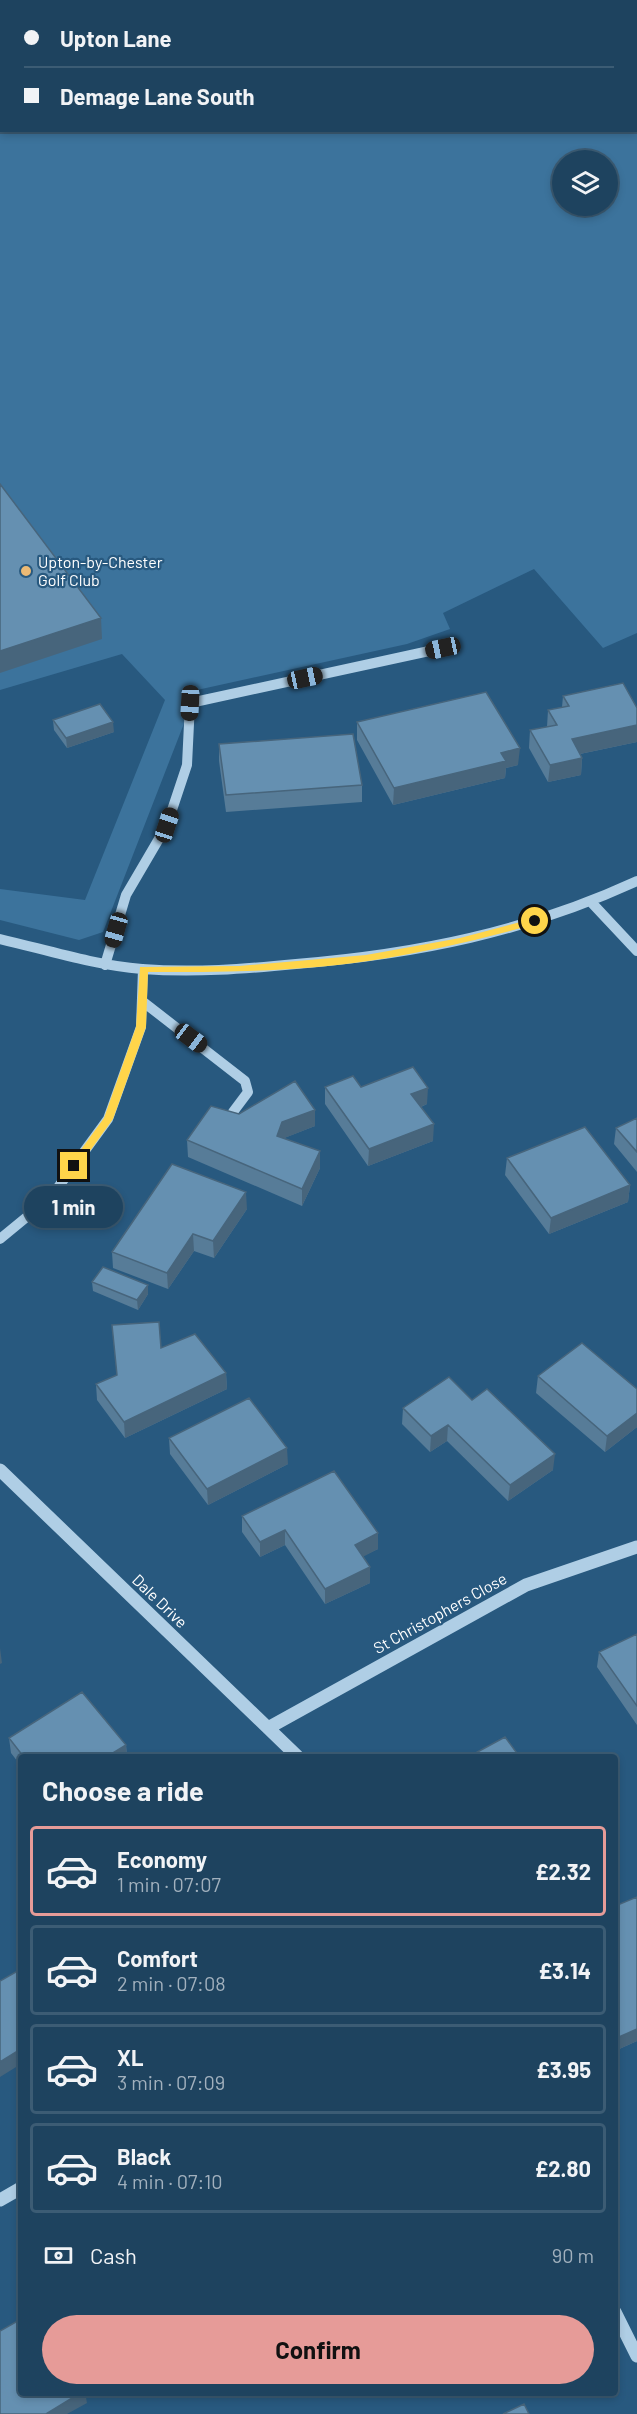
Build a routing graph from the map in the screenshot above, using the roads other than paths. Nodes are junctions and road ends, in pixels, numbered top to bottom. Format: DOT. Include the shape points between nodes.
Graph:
graph roads {
  1 [pos="443,648"];
  2 [pos="637,881"];
  3 [pos="591,902"];
  4 [pos="0,939"];
  5 [pos="637,951"];
  6 [pos="105,965"];
  7 [pos="143,969"];
  8 [pos="142,1001"];
  9 [pos="233,1112"];
  10 [pos="0,1239"];
  11 [pos="0,1470"];
  12 [pos="637,1547"];
  13 [pos="268,1728"];
  14 [pos="295,1754"];
  15 [pos="18,2190"];
  16 [pos="0,2200"];
  17 [pos="618,2318"];
  18 [pos="637,2356"];
  1 -- 6 [label="street" via="190,703 187,765 167,825 126,895"];
  2 -- 3 [label="street"];
  3 -- 5 [label="street"];
  3 -- 7 [label="street" via="460,942 366,958 239,969"];
  4 -- 6 [label="street"];
  6 -- 7 [label="street"];
  7 -- 8 [label="street"];
  8 -- 9 [label="street" via="245,1081 248,1092"];
  8 -- 10 [label="street" via="141,1027 108,1119 51,1197"];
  11 -- 13 [label="street, Dale Drive"];
  12 -- 13 [label="street, St Christophers Close" via="526,1585"];
  13 -- 14 [label="street, Dale Drive"];
  15 -- 16 [label="street"];
  17 -- 18 [label="street"];
}
